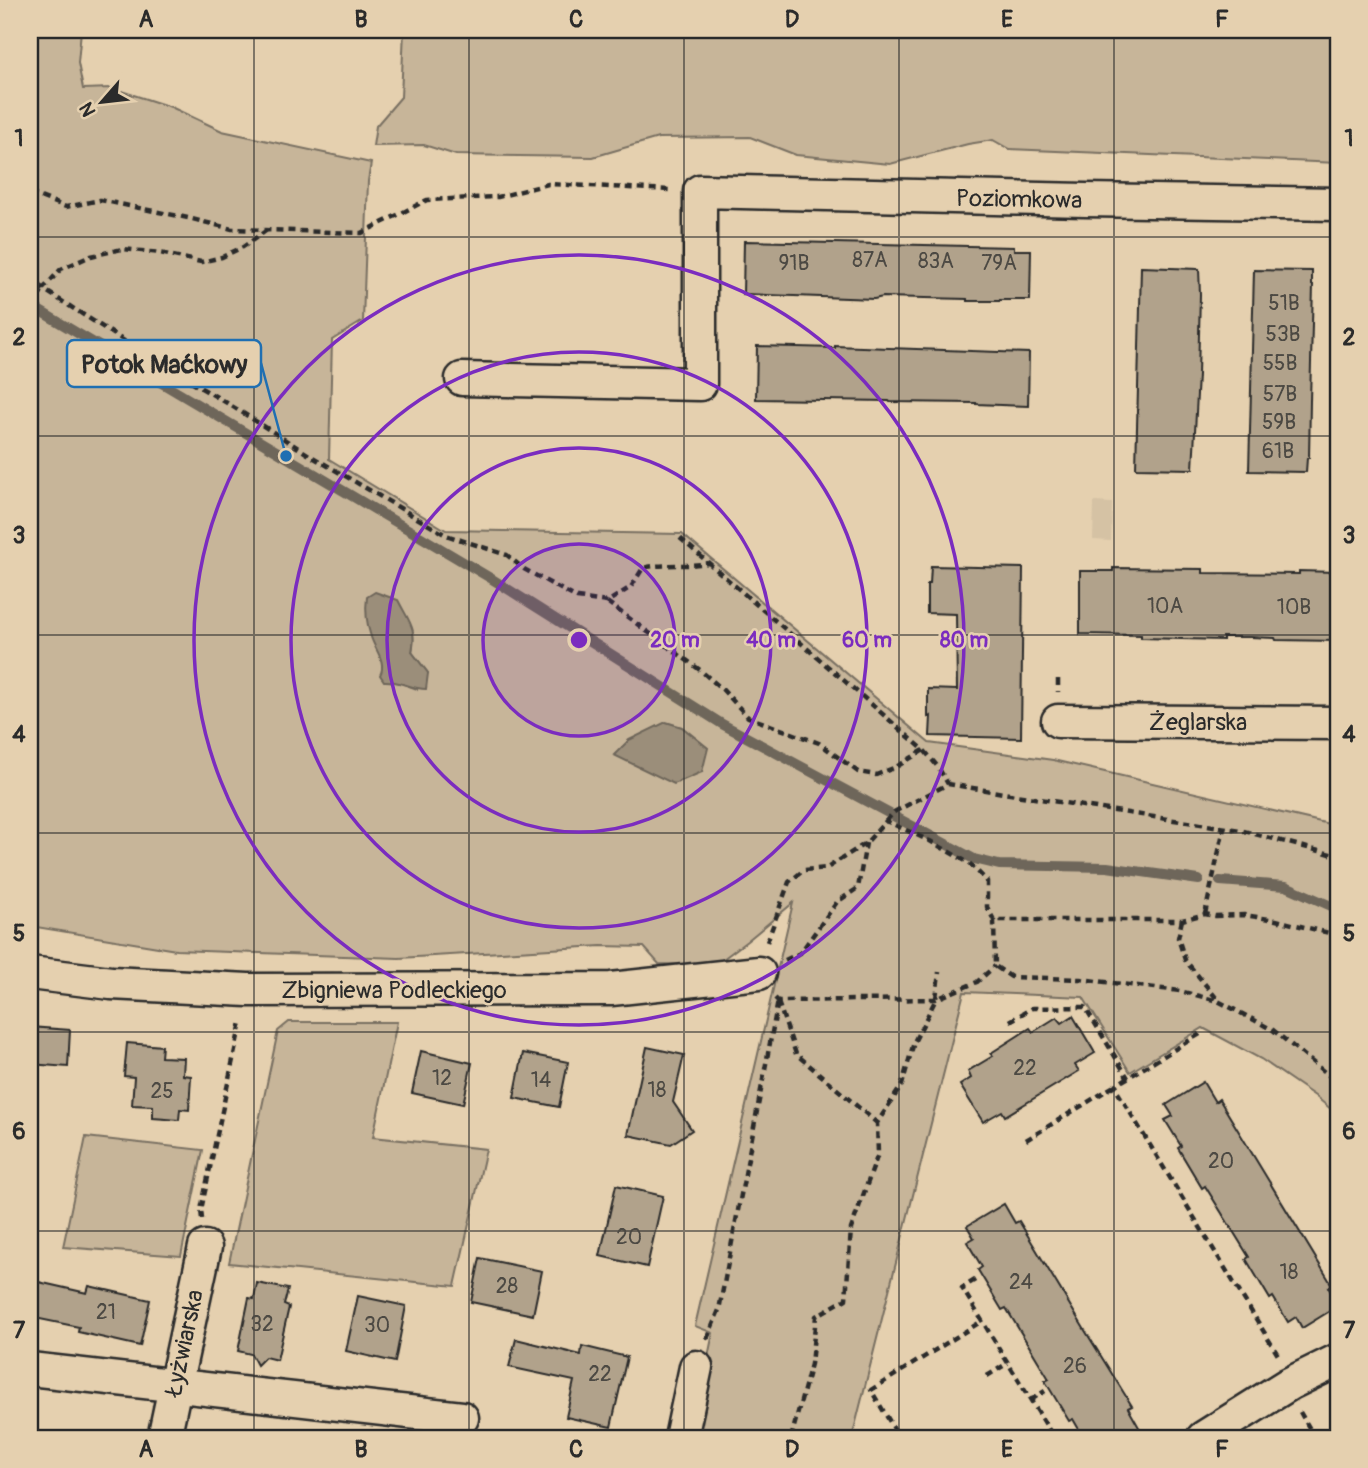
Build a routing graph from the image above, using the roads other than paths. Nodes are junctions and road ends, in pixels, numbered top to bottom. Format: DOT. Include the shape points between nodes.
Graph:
graph roads {
  1 [pos="1338,204"];
  2 [pos="462,379"];
  3 [pos="1058,720"];
  4 [pos="1338,723"];
  5 [pos="759,972"];
  6 [pos="30,973"];
  7 [pos="205,1247"];
  8 [pos="1338,1360"];
  9 [pos="696,1367"];
  10 [pos="30,1368"];
  11 [pos="175,1386"];
  12 [pos="462,1418"];
  13 [pos="164,1438"];
  14 [pos="681,1438"];
  15 [pos="1203,1438"];
  1 -- 2 [label="street, Poziomkowa" via="700,191 699,384"];
  3 -- 4 [label="street, Żeglarska"];
  5 -- 6 [label="street, Zbigniewa Podleckiego" via="611,989 248,990 111,983"];
  7 -- 11 [label="street, Łyżwiarska"];
  8 -- 15 [label="street" via="1289,1384"];
  9 -- 14 [label="street"];
  10 -- 11 [label="street"];
  11 -- 12 [label="street"];
  11 -- 13 [label="street, Łyżwiarska"];
}
